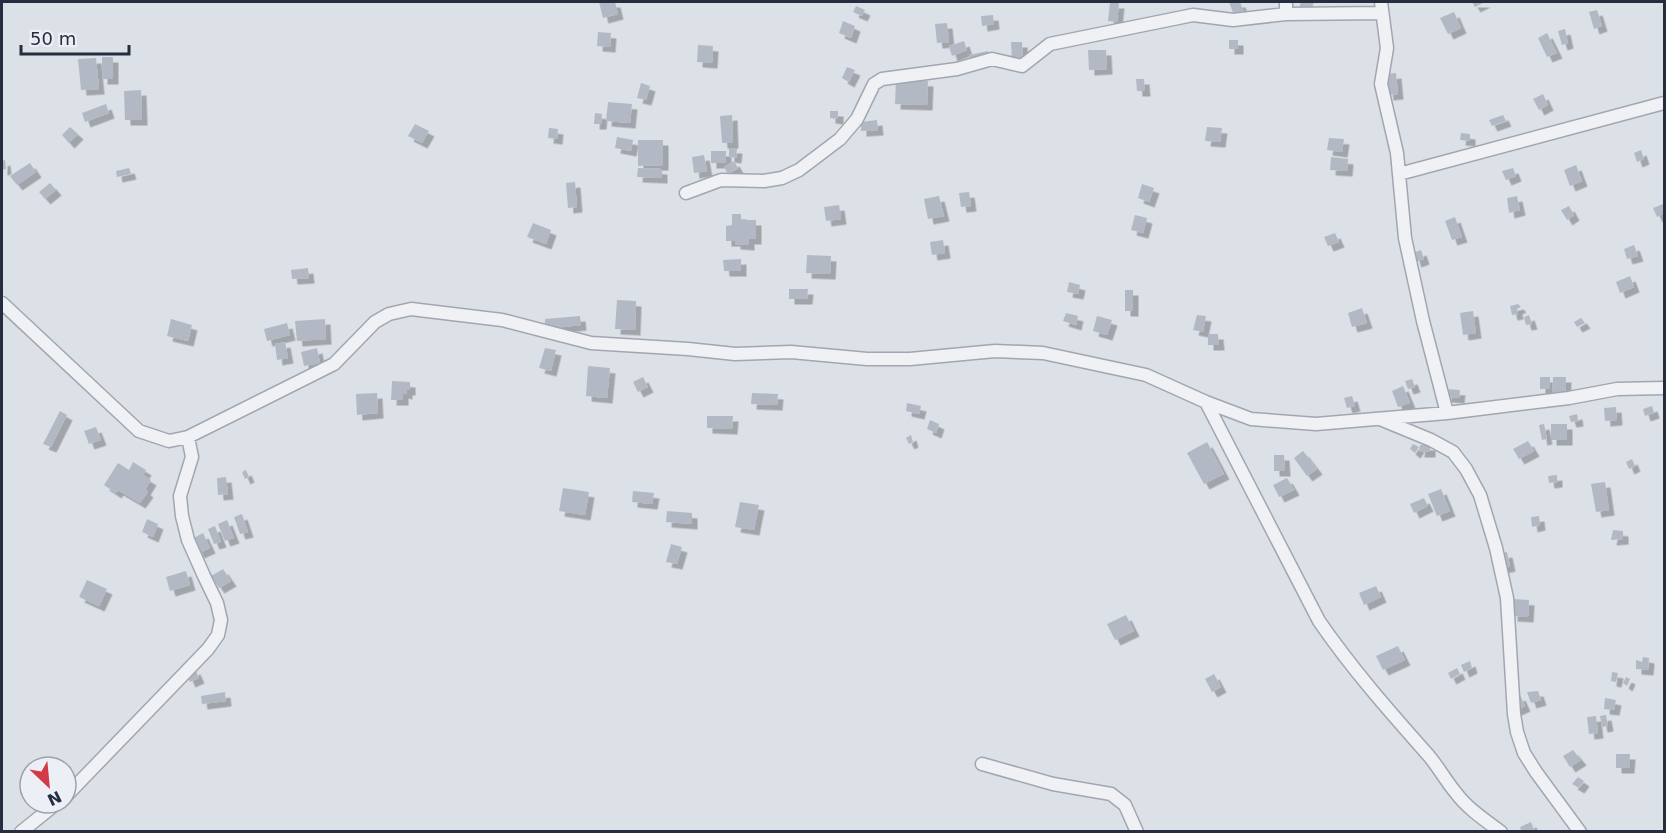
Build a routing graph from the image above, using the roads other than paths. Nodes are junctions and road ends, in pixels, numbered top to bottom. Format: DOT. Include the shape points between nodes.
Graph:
graph roads {
  1 [pos="1381,7"];
  2 [pos="1286,8"];
  3 [pos="1665,104"];
  4 [pos="1399,174"];
  5 [pos="686,193"];
  6 [pos="2,303"];
  7 [pos="1665,388"];
  8 [pos="1206,402"];
  9 [pos="1447,413"];
  10 [pos="1376,418"];
  11 [pos="188,437"];
  12 [pos="982,764"];
  13 [pos="78,784"];
  14 [pos="42,815"];
  15 [pos="21,831"];
  16 [pos="1137,831"];
  17 [pos="1501,831"];
  18 [pos="1580,831"];
  1 -- 2 [label="street"];
  1 -- 4 [label="street" via="1387,48 1381,84"];
  2 -- 5 [label="street" via="1233,20 1193,15 1050,44 1022,66 992,59 957,69 882,79 874,84 857,119 840,139 799,170 764,181 721,180"];
  3 -- 4 [label="street"];
  4 -- 9 [label="street" via="1406,238"];
  6 -- 11 [label="street" via="138,431 169,441"];
  7 -- 9 [label="street" via="1617,389"];
  8 -- 10 [label="street" via="1251,419 1316,424"];
  8 -- 11 [label="street" via="1146,375 1042,353 995,351 910,359 791,352 735,354 591,343 502,320 411,309 375,322 334,364"];
  8 -- 17 [label="street" via="1319,621 1340,652 1461,800"];
  9 -- 10 [label="street"];
  10 -- 18 [label="street" via="1453,452 1480,495 1507,598 1517,732 1536,772"];
  11 -- 13 [label="street" via="192,457 180,496 182,516 188,540 218,603 218,635"];
  12 -- 16 [label="street" via="1053,784 1111,794 1125,805"];
  14 -- 15 [label="street"];
}
